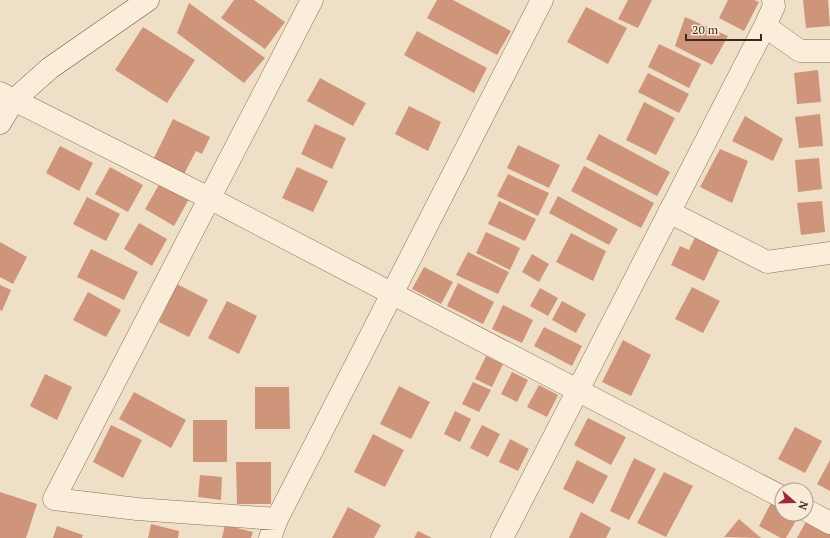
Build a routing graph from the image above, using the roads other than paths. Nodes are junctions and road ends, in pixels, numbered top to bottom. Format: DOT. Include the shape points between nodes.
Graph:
graph roads {
  1 [pos="148,0"];
  2 [pos="312,0"];
  3 [pos="542,0"];
  4 [pos="773,0"];
  5 [pos="765,26"];
  6 [pos="830,51"];
  7 [pos="7,97"];
  8 [pos="0,123"];
  9 [pos="209,198"];
  10 [pos="669,212"];
  11 [pos="830,253"];
  12 [pos="392,294"];
  13 [pos="578,390"];
  14 [pos="774,493"];
  15 [pos="814,514"];
  16 [pos="830,523"];
  17 [pos="273,529"];
  18 [pos="502,538"];
  1 -- 7 [label="street"];
  2 -- 9 [label="street"];
  3 -- 12 [label="street"];
  4 -- 5 [label="street" via="774,6"];
  5 -- 6 [label="street" via="800,51"];
  5 -- 10 [label="street"];
  7 -- 8 [label="street"];
  7 -- 9 [label="street"];
  9 -- 12 [label="street"];
  9 -- 17 [label="street" via="54,499"];
  10 -- 11 [label="street" via="767,262"];
  10 -- 13 [label="street"];
  12 -- 13 [label="street"];
  12 -- 17 [label="street"];
  13 -- 14 [label="street"];
  13 -- 18 [label="street"];
  15 -- 16 [label="street"];
}
